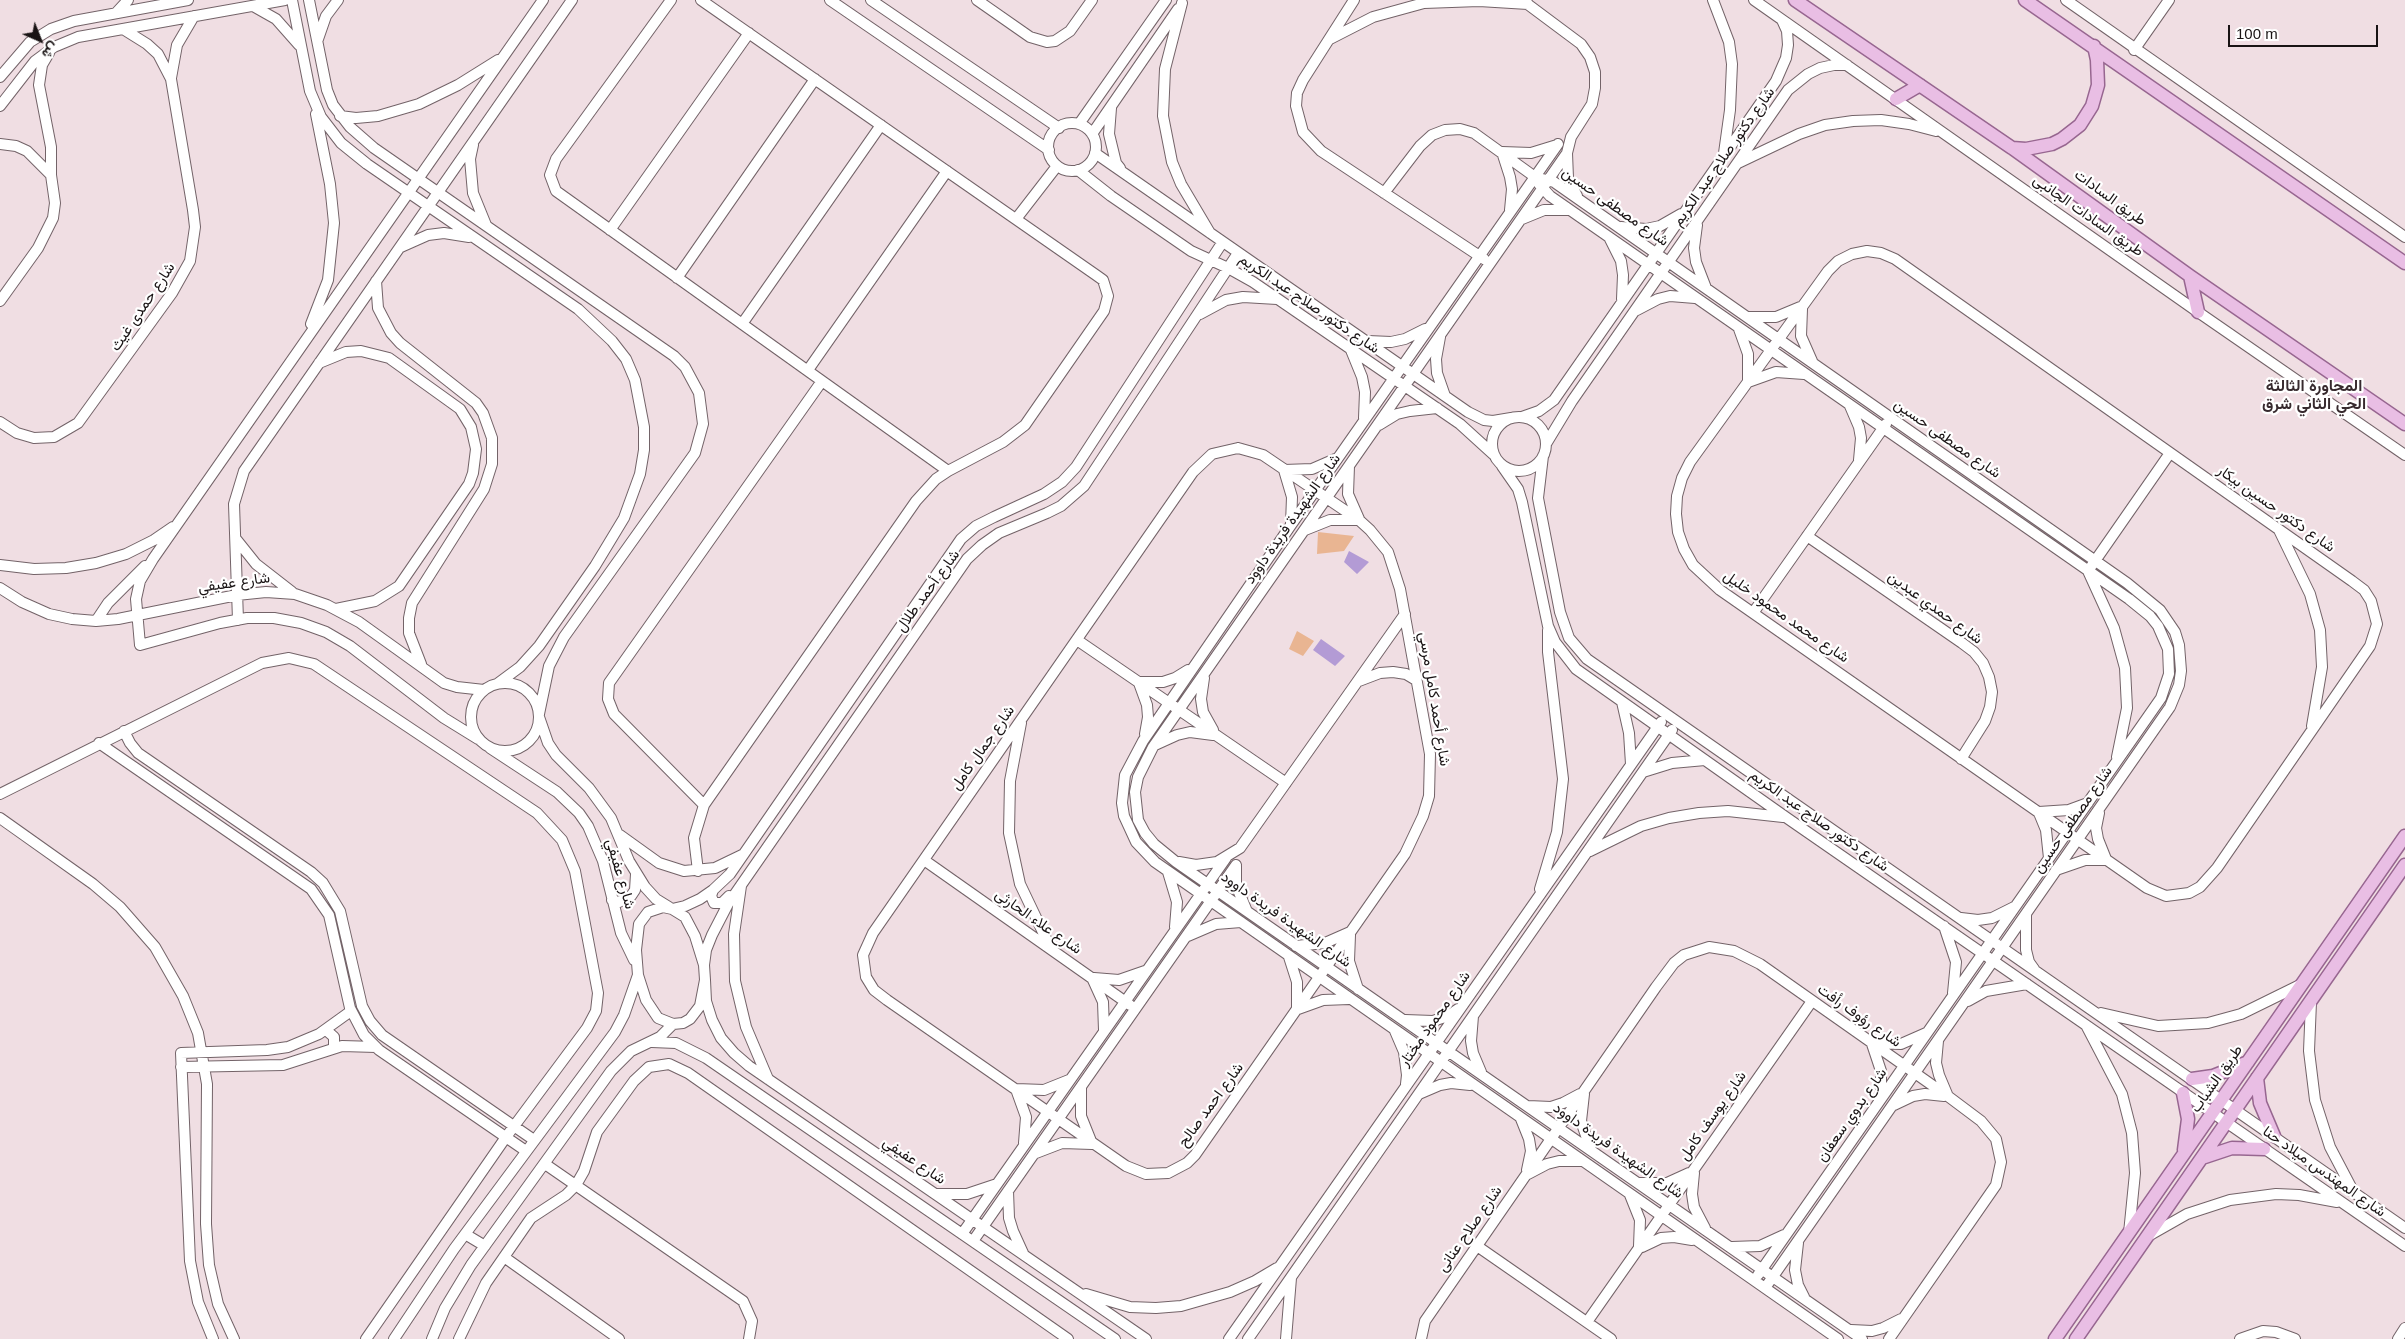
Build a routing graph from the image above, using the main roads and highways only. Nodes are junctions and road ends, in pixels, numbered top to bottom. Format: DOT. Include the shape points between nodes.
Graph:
graph roads {
  1 [pos="1795,0"];
  2 [pos="2025,0"];
  3 [pos="2094,46"];
  4 [pos="1920,85"];
  5 [pos="1896,99"];
  6 [pos="2012,148"];
  7 [pos="2405,263"];
  8 [pos="2190,276"];
  9 [pos="2198,312"];
  10 [pos="2405,424"];
  11 [pos="2405,836"];
  12 [pos="2405,865"];
  13 [pos="2248,1062"];
  14 [pos="2257,1078"];
  15 [pos="2192,1079"];
  16 [pos="2184,1093"];
  17 [pos="2274,1136"];
  18 [pos="2264,1148"];
  19 [pos="2182,1156"];
  20 [pos="2202,1158"];
  21 [pos="2055,1339"];
  22 [pos="2076,1339"];
  1 -- 4 [label="main road, طريق السادات"];
  2 -- 3 [label="main road"];
  3 -- 6 [label="main road" via="2098,85 2092,106 2080,125 2052,144 2039,148"];
  3 -- 7 [label="main road"];
  4 -- 5 [label="main road"];
  4 -- 6 [label="main road, طريق السادات"];
  6 -- 8 [label="main road, طريق السادات"];
  8 -- 9 [label="main road"];
  8 -- 10 [label="main road, طريق السادات"];
  11 -- 13 [label="main road, طريق الشباب"];
  12 -- 14 [label="main road"];
  13 -- 15 [label="main road" via="2213,1076"];
  13 -- 19 [label="main road, طريق الشباب"];
  14 -- 17 [label="main road" via="2260,1103"];
  14 -- 20 [label="main road"];
  16 -- 19 [label="main road" via="2188,1132"];
  18 -- 20 [label="main road" via="2232,1148"];
  19 -- 21 [label="main road, طريق الشباب"];
  20 -- 22 [label="main road"];
}
